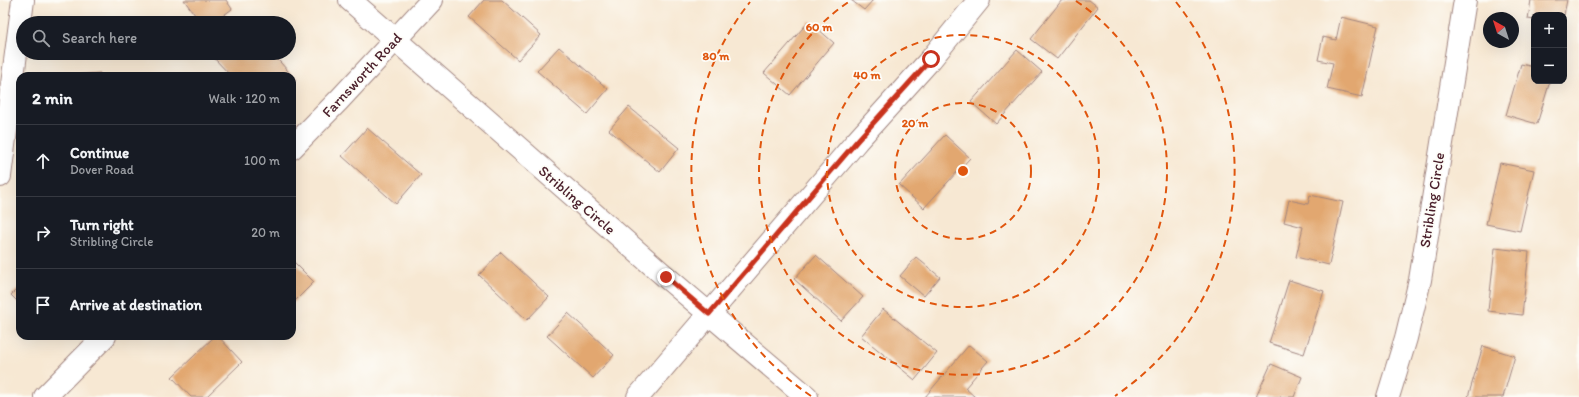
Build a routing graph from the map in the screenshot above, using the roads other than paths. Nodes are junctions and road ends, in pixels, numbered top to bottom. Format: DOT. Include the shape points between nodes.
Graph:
graph roads {
  1 [pos="23,0"];
  2 [pos="350,0"];
  3 [pos="432,0"];
  4 [pos="979,0"];
  5 [pos="1465,0"];
  6 [pos="21,16"];
  7 [pos="395,40"];
  8 [pos="16,54"];
  9 [pos="296,144"];
  10 [pos="0,176"];
  11 [pos="709,314"];
  12 [pos="101,340"];
  13 [pos="44,397"];
  14 [pos="638,397"];
  15 [pos="807,397"];
  16 [pos="1388,397"];
  1 -- 6 [label="street"];
  2 -- 7 [label="street, Stribling Circle"];
  3 -- 7 [label="street, Farnsworth Road"];
  4 -- 11 [label="street" via="931,59"];
  5 -- 16 [label="street, Stribling Circle" via="1420,280"];
  7 -- 9 [label="street, Farnsworth Road"];
  7 -- 11 [label="street, Stribling Circle"];
  8 -- 10 [label="street"];
  11 -- 14 [label="street"];
  11 -- 15 [label="street, Stribling Circle"];
  12 -- 13 [label="street"];
}
